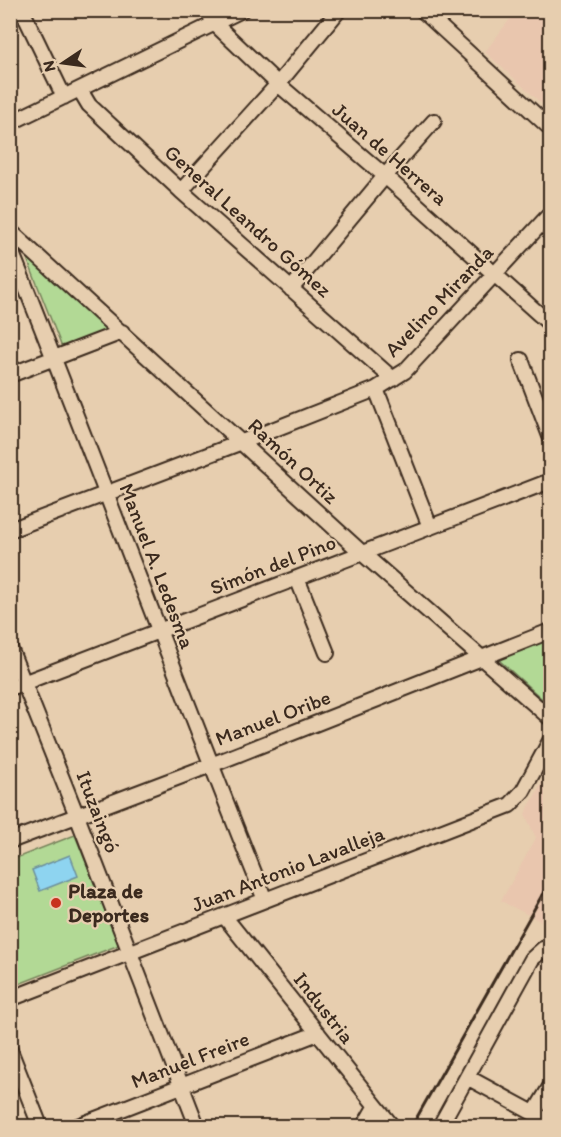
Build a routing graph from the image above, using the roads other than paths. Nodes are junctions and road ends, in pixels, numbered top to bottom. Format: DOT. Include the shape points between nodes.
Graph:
graph roads {
  1 [pos="22,10"];
  2 [pos="207,10"];
  3 [pos="242,10"];
  4 [pos="339,10"];
  5 [pos="422,10"];
  6 [pos="214,24"];
  7 [pos="278,84"];
  8 [pos="80,90"];
  9 [pos="64,97"];
  10 [pos="434,121"];
  11 [pos="10,123"];
  12 [pos="550,128"];
  13 [pos="385,176"];
  14 [pos="181,191"];
  15 [pos="550,214"];
  16 [pos="10,231"];
  17 [pos="10,248"];
  18 [pos="495,274"];
  19 [pos="291,289"];
  20 [pos="550,324"];
  21 [pos="122,332"];
  22 [pos="54,358"];
  23 [pos="521,360"];
  24 [pos="10,375"];
  25 [pos="393,379"];
  26 [pos="376,389"];
  27 [pos="550,436"];
  28 [pos="242,442"];
  29 [pos="550,481"];
  30 [pos="107,493"];
  31 [pos="430,527"];
  32 [pos="10,530"];
  33 [pos="362,553"];
  34 [pos="297,578"];
  35 [pos="160,632"];
  36 [pos="550,632"];
  37 [pos="10,648"];
  38 [pos="327,653"];
  39 [pos="483,659"];
  40 [pos="24,683"];
  41 [pos="10,688"];
  42 [pos="550,718"];
  43 [pos="550,741"];
  44 [pos="211,765"];
  45 [pos="77,816"];
  46 [pos="10,841"];
  47 [pos="265,900"];
  48 [pos="224,916"];
  49 [pos="550,935"];
  50 [pos="547,948"];
  51 [pos="130,953"];
  52 [pos="10,999"];
  53 [pos="318,1033"];
  54 [pos="10,1050"];
  55 [pos="467,1077"];
  56 [pos="181,1086"];
  57 [pos="550,1087"];
  58 [pos="375,1107"];
  59 [pos="535,1112"];
  60 [pos="550,1122"];
  61 [pos="40,1126"];
  62 [pos="78,1126"];
  63 [pos="196,1126"];
  64 [pos="364,1126"];
  65 [pos="392,1126"];
  66 [pos="440,1126"];
  1 -- 9 [label="street"];
  2 -- 6 [label="street, Juan de Herrera"];
  3 -- 6 [label="street"];
  4 -- 7 [label="street"];
  5 -- 12 [label="street"];
  6 -- 7 [label="street, Juan de Herrera"];
  6 -- 8 [label="street"];
  7 -- 13 [label="street, Juan de Herrera"];
  7 -- 14 [label="street"];
  8 -- 9 [label="street"];
  8 -- 14 [label="street, General Leandro Gómez" via="89,105"];
  9 -- 11 [label="street"];
  10 -- 13 [label="street"];
  13 -- 18 [label="street, Juan de Herrera"];
  13 -- 19 [label="street"];
  14 -- 19 [label="street, General Leandro Gómez"];
  15 -- 18 [label="street, Avelino Miranda"];
  16 -- 21 [label="street, Ramón Ortiz"];
  17 -- 22 [label="street, Manuel A. Ledesma"];
  18 -- 20 [label="street, Juan de Herrera"];
  18 -- 25 [label="street, Avelino Miranda" via="420,356"];
  19 -- 25 [label="street, General Leandro Gómez"];
  21 -- 22 [label="street"];
  21 -- 28 [label="street, Ramón Ortiz"];
  22 -- 24 [label="street"];
  22 -- 30 [label="street, Manuel A. Ledesma"];
  23 -- 27 [label="street"];
  25 -- 26 [label="street, Avelino Miranda"];
  26 -- 28 [label="street, Avelino Miranda"];
  26 -- 31 [label="street"];
  28 -- 30 [label="street, Avelino Miranda"];
  28 -- 33 [label="street, Ramón Ortiz"];
  29 -- 31 [label="street, Simón del Pino"];
  30 -- 32 [label="street, Avelino Miranda"];
  30 -- 35 [label="street, Manuel A. Ledesma"];
  31 -- 33 [label="street, Simón del Pino"];
  33 -- 34 [label="street, Simón del Pino"];
  33 -- 39 [label="street, Ramón Ortiz"];
  34 -- 35 [label="street, Simón del Pino"];
  34 -- 38 [label="street"];
  35 -- 40 [label="street, Simón del Pino"];
  35 -- 44 [label="street, Manuel A. Ledesma"];
  36 -- 39 [label="street, Manuel Oribe"];
  37 -- 40 [label="street, Ituzaingó"];
  39 -- 42 [label="street, Ramón Ortiz"];
  39 -- 44 [label="street, Manuel Oribe"];
  40 -- 41 [label="street, Simón del Pino"];
  40 -- 45 [label="street, Ituzaingó"];
  43 -- 47 [label="street, Juan Antonio Lavalleja" via="523,791 510,805"];
  44 -- 45 [label="street, Manuel Oribe"];
  44 -- 47 [label="street, Manuel A. Ledesma"];
  45 -- 46 [label="street, Manuel Oribe"];
  45 -- 51 [label="street, Ituzaingó"];
  47 -- 48 [label="street, Juan Antonio Lavalleja"];
  48 -- 51 [label="street, Juan Antonio Lavalleja"];
  48 -- 53 [label="street, Industria"];
  49 -- 50 [label="street"];
  50 -- 55 [label="street" via="532,959"];
  51 -- 52 [label="street, Juan Antonio Lavalleja"];
  51 -- 56 [label="street, Ituzaingó"];
  53 -- 56 [label="street, Manuel Freire"];
  53 -- 58 [label="street, Industria"];
  54 -- 61 [label="street"];
  55 -- 59 [label="street"];
  55 -- 66 [label="street"];
  56 -- 62 [label="street, Manuel Freire"];
  56 -- 63 [label="street, Ituzaingó"];
  57 -- 59 [label="street"];
  58 -- 64 [label="street"];
  58 -- 65 [label="street, Industria"];
  59 -- 60 [label="street"];
}
